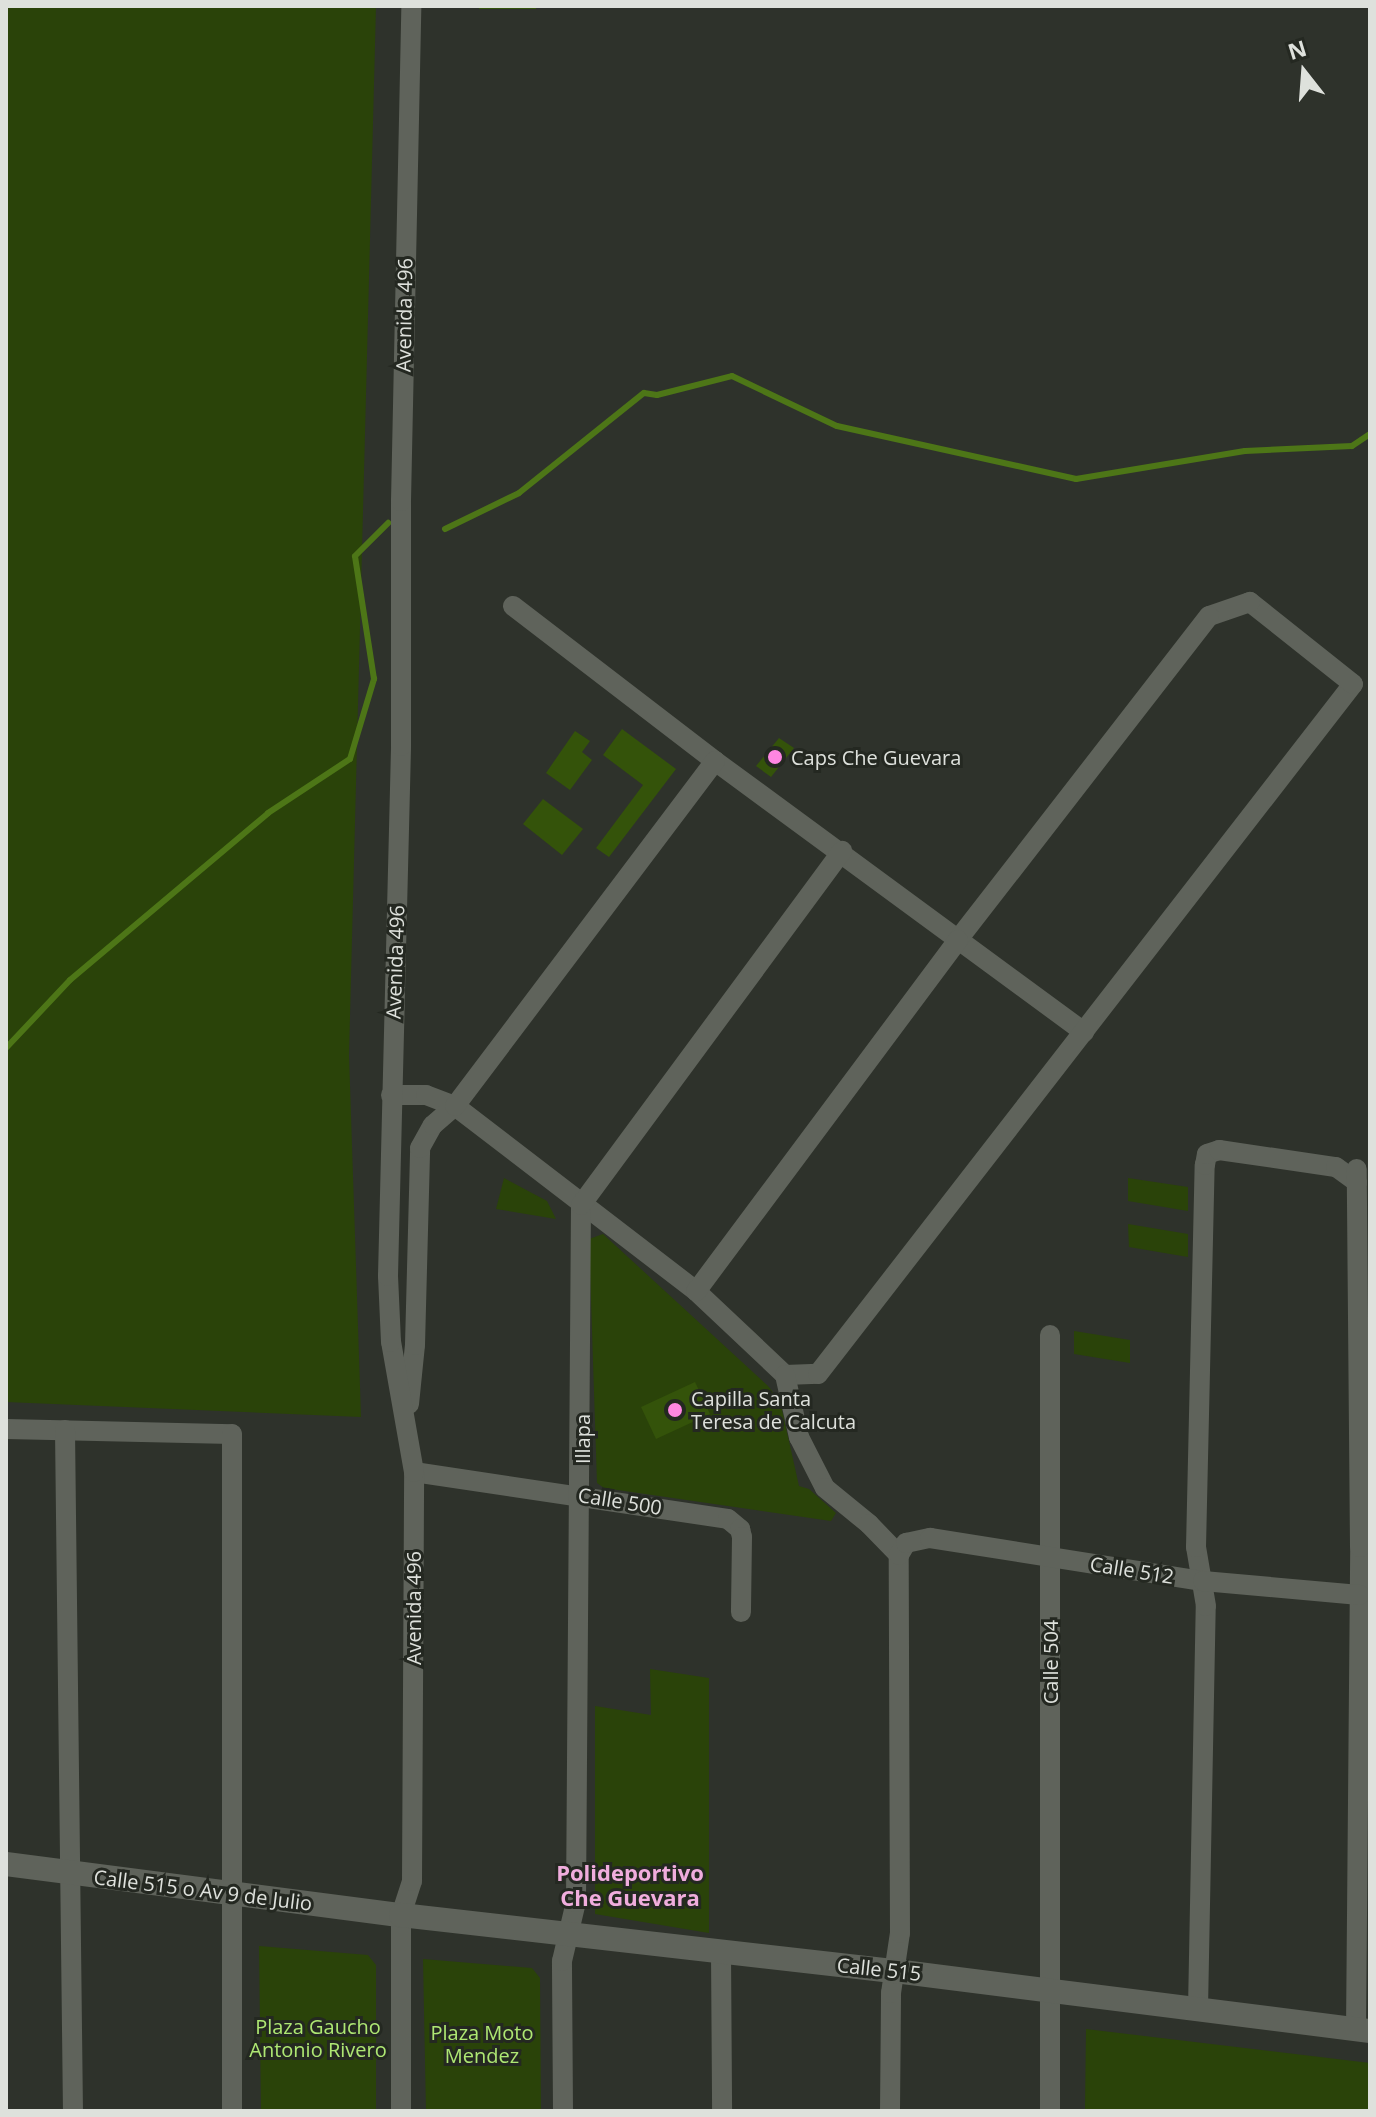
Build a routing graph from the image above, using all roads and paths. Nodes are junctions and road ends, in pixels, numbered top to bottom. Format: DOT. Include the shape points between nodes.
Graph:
graph roads {
  1 [pos="411,6"];
  2 [pos="513,606"];
  3 [pos="715,761"];
  4 [pos="842,851"];
  5 [pos="958,940"];
  6 [pos="1084,1032"];
  7 [pos="391,1095"];
  8 [pos="455,1106"];
  9 [pos="581,1205"];
  10 [pos="696,1291"];
  11 [pos="1050,1335"];
  12 [pos="785,1375"];
  13 [pos="406,1428"];
  14 [pos="6,1429"];
  15 [pos="65,1430"];
  16 [pos="414,1472"];
  17 [pos="582,1494"];
  18 [pos="1365,1546"];
  19 [pos="902,1549"];
  20 [pos="1050,1557"];
  21 [pos="1203,1581"];
  22 [pos="1359,1595"];
  23 [pos="741,1612"];
  24 [pos="6,1864"];
  25 [pos="70,1873"];
  26 [pos="230,1894"];
  27 [pos="401,1915"];
  28 [pos="568,1933"];
  29 [pos="721,1953"];
  30 [pos="895,1971"];
  31 [pos="1053,1990"];
  32 [pos="1198,2009"];
  33 [pos="1363,2030"];
  34 [pos="73,2111"];
  35 [pos="232,2111"];
  36 [pos="401,2111"];
  37 [pos="563,2111"];
  38 [pos="722,2111"];
  39 [pos="890,2111"];
  40 [pos="1050,2111"];
  1 -- 7 [label="street, Avenida 496"];
  2 -- 3 [label="street"];
  3 -- 4 [label="street"];
  3 -- 8 [label="street"];
  4 -- 5 [label="street"];
  4 -- 9 [label="street"];
  5 -- 6 [label="street"];
  5 -- 6 [label="street" via="1209,616 1250,602 1353,684"];
  5 -- 10 [label="street"];
  6 -- 12 [label="street" via="818,1374"];
  7 -- 8 [label="street" via="426,1095"];
  7 -- 13 [label="street, Avenida 496" via="388,1276 391,1342"];
  8 -- 9 [label="street"];
  8 -- 13 [label="street" via="433,1125 420,1148 415,1345"];
  9 -- 10 [label="street"];
  9 -- 17 [label="street, Illapa"];
  10 -- 12 [label="street"];
  11 -- 20 [label="street, Calle 504"];
  12 -- 19 [label="street" via="799,1437 825,1488"];
  13 -- 16 [label="street, Avenida 496"];
  14 -- 15 [label="street"];
  15 -- 25 [label="street"];
  15 -- 26 [label="street" via="232,1434"];
  16 -- 17 [label="street, Calle 500"];
  16 -- 27 [label="street, Avenida 496" via="412,1881"];
  17 -- 23 [label="street, Calle 500" via="728,1519 742,1537"];
  17 -- 28 [label="street, Illapa" via="576,1902"];
  18 -- 21 [label="street" via="1357,1173 1219,1150 1207,1154 1196,1547"];
  18 -- 22 [label="street"];
  19 -- 20 [label="street, Calle 512" via="930,1538"];
  19 -- 30 [label="street" via="900,1933"];
  20 -- 21 [label="street, Calle 512"];
  20 -- 31 [label="street, Calle 504"];
  21 -- 22 [label="street, Calle 512"];
  21 -- 32 [label="street"];
  22 -- 33 [label="street"];
  24 -- 25 [label="street, Calle 515 o Av 9 de Julio"];
  25 -- 26 [label="street, Calle 515 o Av 9 de Julio"];
  25 -- 34 [label="street"];
  26 -- 27 [label="street, Calle 515 o Av 9 de Julio"];
  26 -- 35 [label="street"];
  27 -- 28 [label="street, Calle 515"];
  27 -- 36 [label="street, Avenida 496"];
  28 -- 29 [label="street, Calle 515"];
  28 -- 37 [label="street, Illapa" via="562,1961"];
  29 -- 30 [label="street, Calle 515"];
  29 -- 38 [label="street"];
  30 -- 31 [label="street, Calle 515"];
  30 -- 39 [label="street"];
  31 -- 32 [label="street, Calle 515"];
  31 -- 40 [label="street, Calle 504"];
  32 -- 33 [label="street, Calle 515"];
}
